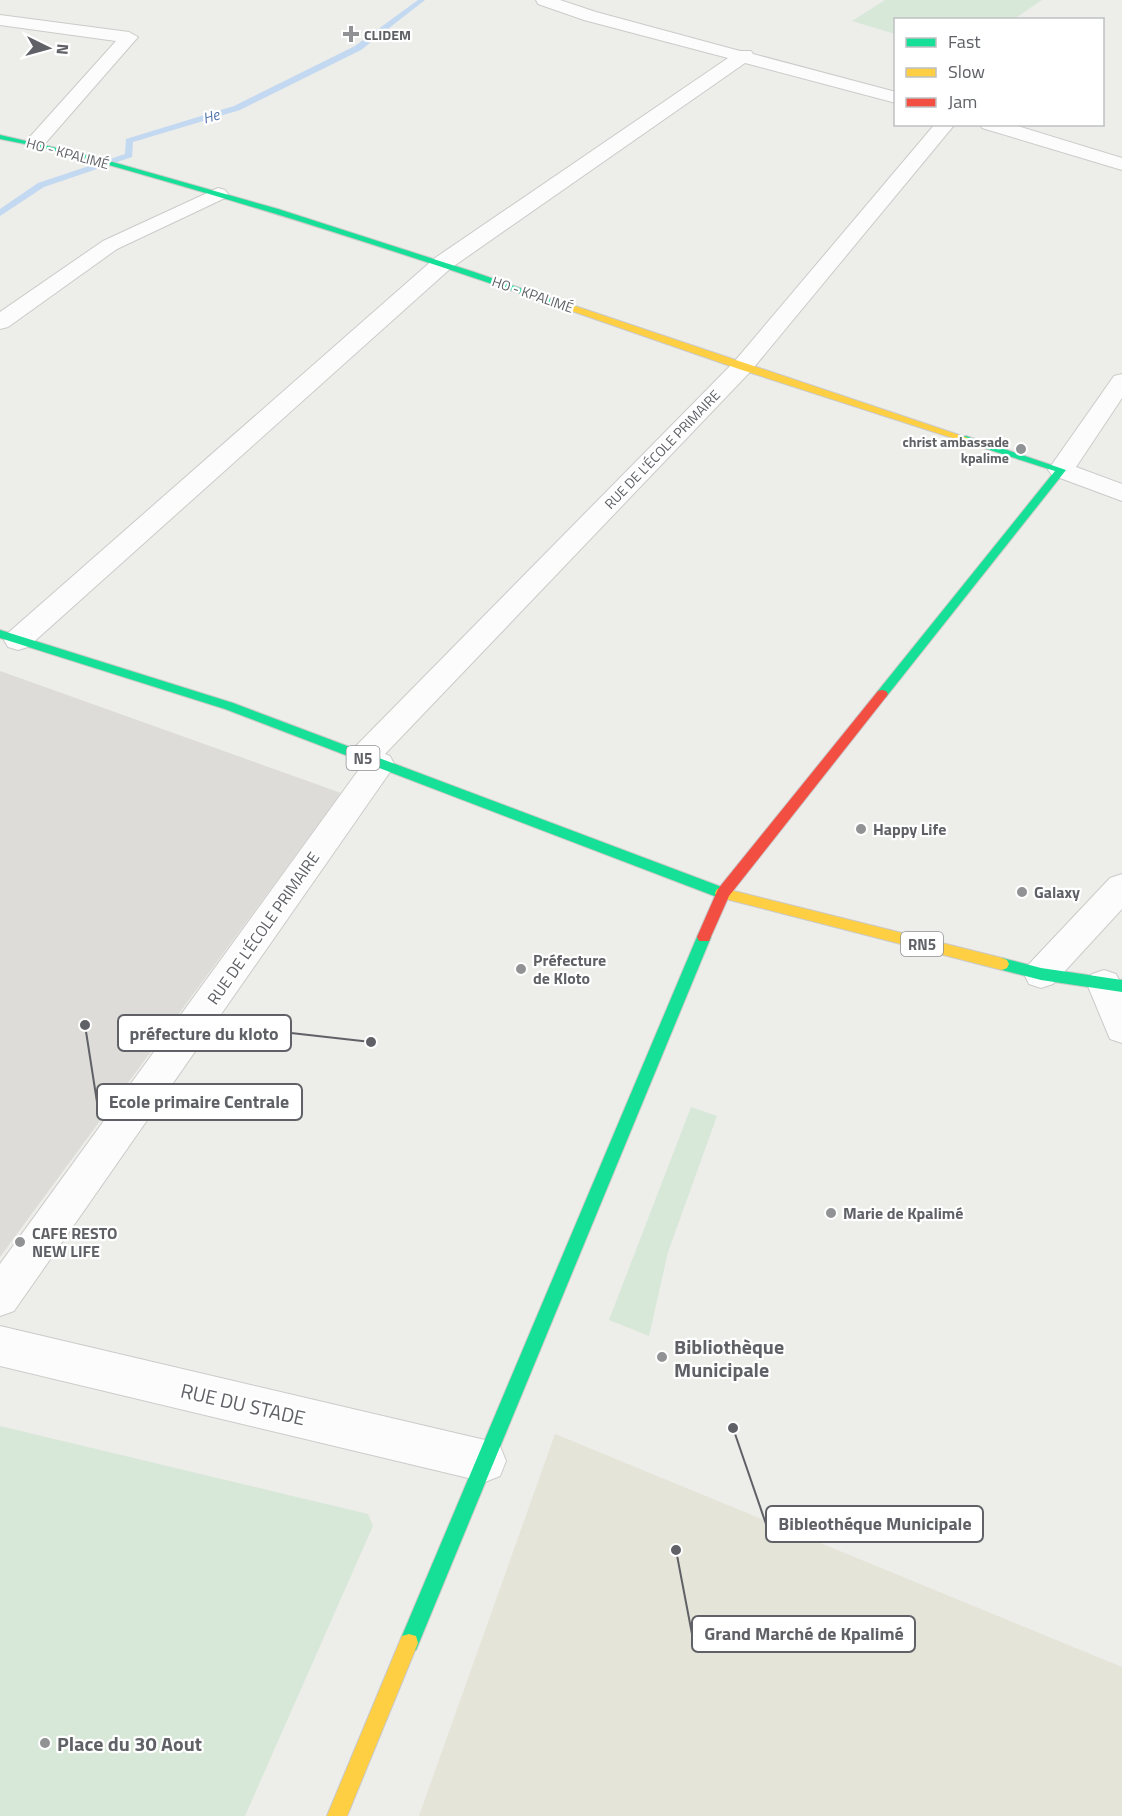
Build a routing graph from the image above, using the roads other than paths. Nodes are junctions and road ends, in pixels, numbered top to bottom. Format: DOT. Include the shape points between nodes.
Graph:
graph roads {
  1 [pos="544,0"];
  2 [pos="0,20"];
  3 [pos="745,56"];
  4 [pos="894,97"];
  5 [pos="944,126"];
  6 [pos="995,126"];
  7 [pos="0,137"];
  8 [pos="35,143"];
  9 [pos="1122,164"];
  10 [pos="218,194"];
  11 [pos="443,262"];
  12 [pos="0,322"];
  13 [pos="742,367"];
  14 [pos="1122,381"];
  15 [pos="1061,470"];
  16 [pos="1122,493"];
  17 [pos="9,637"];
  18 [pos="371,761"];
  19 [pos="1122,887"];
  20 [pos="723,893"];
  21 [pos="1041,974"];
  22 [pos="1113,985"];
  23 [pos="1122,1028"];
  24 [pos="0,1297"];
  25 [pos="0,1346"];
  26 [pos="485,1461"];
  27 [pos="337,1816"];
  1 -- 3 [label="street" via="590,16"];
  2 -- 8 [label="street" via="129,37"];
  3 -- 4 [label="street"];
  3 -- 11 [label="street"];
  5 -- 13 [label="street, RUE DE L'ÉCOLE PRIMAIRE"];
  6 -- 9 [label="street"];
  7 -- 8 [label="main road, HO - KPALIMÉ"];
  8 -- 10 [label="main road, HO - KPALIMÉ"];
  10 -- 11 [label="main road, HO - KPALIMÉ"];
  10 -- 12 [label="street" via="110,245"];
  11 -- 13 [label="main road, HO - KPALIMÉ"];
  11 -- 17 [label="street"];
  13 -- 15 [label="main road, HO - KPALIMÉ"];
  13 -- 18 [label="street, RUE DE L'ÉCOLE PRIMAIRE"];
  14 -- 15 [label="street"];
  15 -- 16 [label="street"];
  15 -- 20 [label="main road"];
  17 -- 18 [label="main road, N5" via="229,706"];
  18 -- 20 [label="main road, N5"];
  18 -- 24 [label="street, RUE DE L'ÉCOLE PRIMAIRE"];
  19 -- 21 [label="street"];
  20 -- 21 [label="main road, RN5 / RN5"];
  20 -- 26 [label="main road"];
  21 -- 22 [label="main road, RN5 / RN5"];
  22 -- 23 [label="street"];
  25 -- 26 [label="street, RUE DU STADE"];
  26 -- 27 [label="main road"];
}
